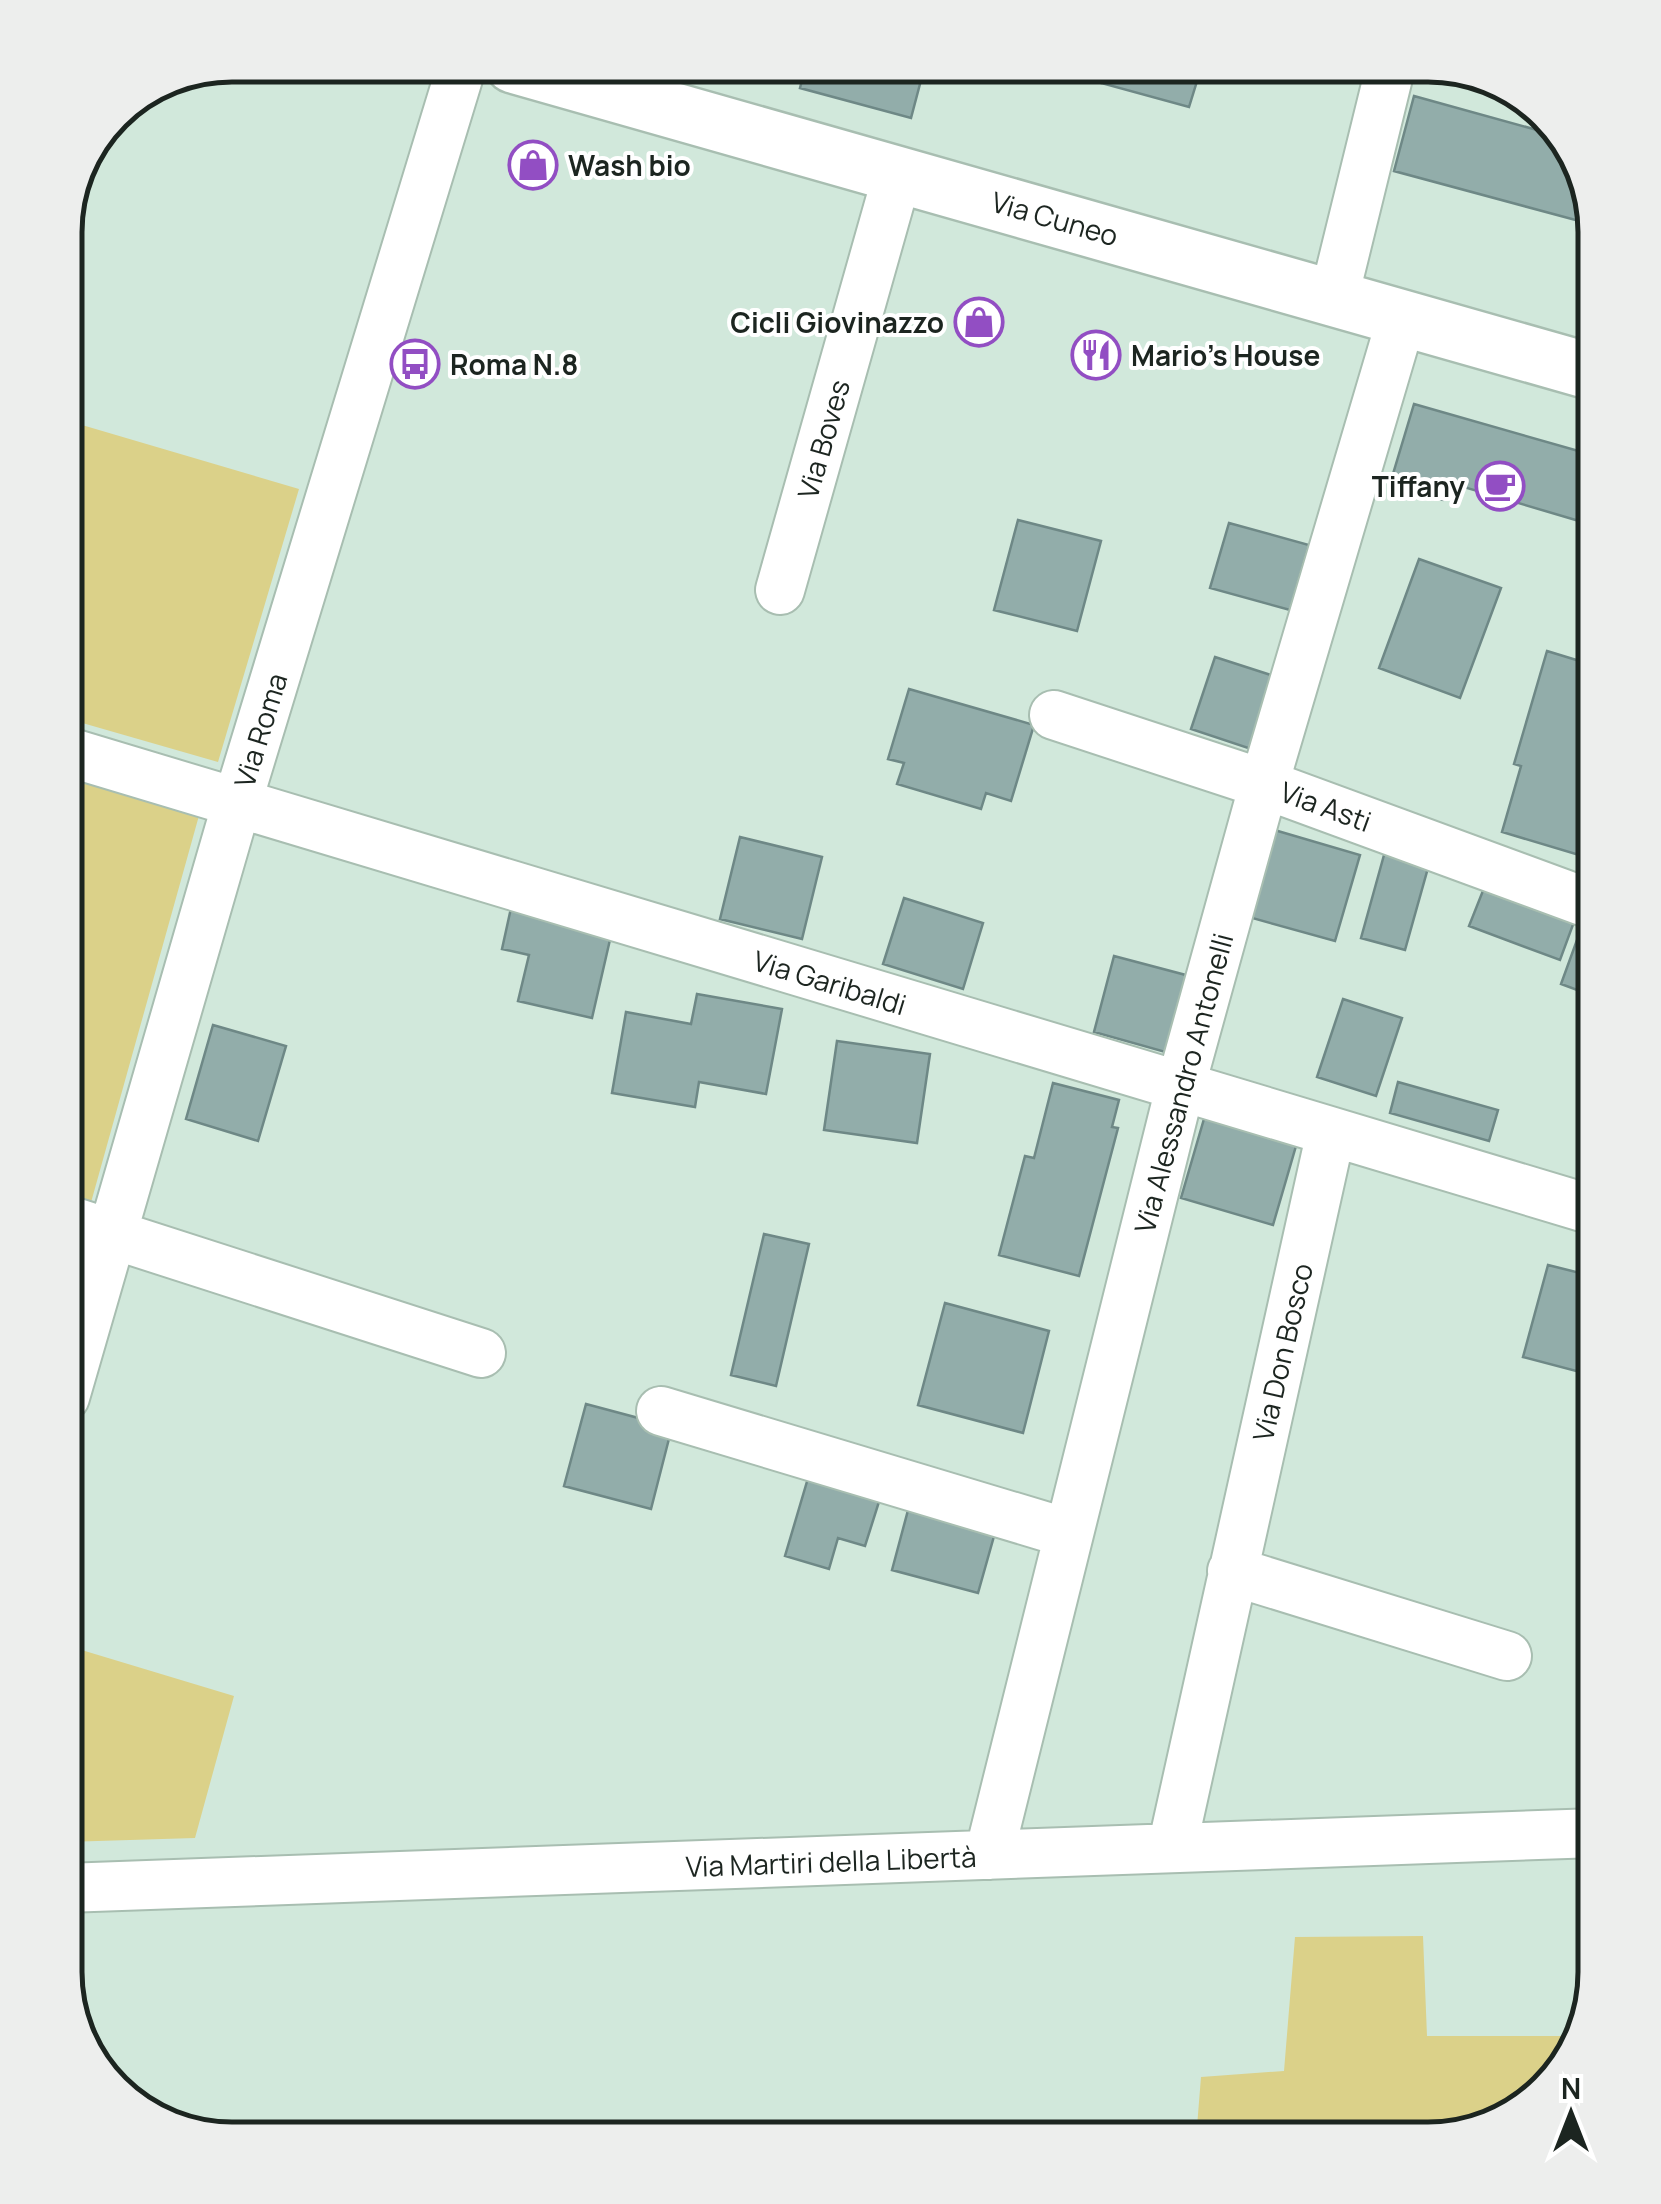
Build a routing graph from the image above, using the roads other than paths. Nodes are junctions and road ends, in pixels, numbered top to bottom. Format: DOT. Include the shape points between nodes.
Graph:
graph roads {
  1 [pos="457,82"];
  2 [pos="578,82"];
  3 [pos="1387,83"];
  4 [pos="898,173"];
  5 [pos="1334,297"];
  6 [pos="1402,317"];
  7 [pos="1578,367"];
  8 [pos="780,590"];
  9 [pos="1054,714"];
  10 [pos="83,756"];
  11 [pos="1264,784"];
  12 [pos="238,803"];
  13 [pos="1578,899"];
  14 [pos="1180,1088"];
  15 [pos="1331,1132"];
  16 [pos="1578,1205"];
  17 [pos="82,1225"];
  18 [pos="112,1236"];
  19 [pos="82,1338"];
  20 [pos="481,1353"];
  21 [pos="661,1411"];
  22 [pos="1068,1534"];
  23 [pos="1232,1571"];
  24 [pos="1508,1656"];
  25 [pos="1578,1834"];
  26 [pos="1172,1848"];
  27 [pos="989,1855"];
  28 [pos="82,1887"];
  1 -- 12 [label="street, Via Roma"];
  2 -- 4 [label="main road, Via Cuneo"];
  3 -- 5 [label="street"];
  4 -- 5 [label="main road, Via Cuneo"];
  4 -- 8 [label="street, Via Boves"];
  5 -- 6 [label="main road, Via Cuneo"];
  6 -- 7 [label="main road, Via Cuneo"];
  6 -- 11 [label="street, Via Alessandro Antonelli"];
  9 -- 11 [label="street, Via Asti"];
  10 -- 12 [label="street, Via Garibaldi"];
  11 -- 13 [label="street, Via Asti"];
  11 -- 14 [label="street, Via Alessandro Antonelli"];
  12 -- 14 [label="street, Via Garibaldi"];
  12 -- 18 [label="street, Via Roma"];
  14 -- 15 [label="street, Via Garibaldi"];
  14 -- 22 [label="street, Via Alessandro Antonelli"];
  15 -- 16 [label="street, Via Garibaldi"];
  15 -- 23 [label="street, Via Don Bosco"];
  17 -- 18 [label="street"];
  18 -- 19 [label="street, Via Roma"];
  18 -- 20 [label="street"];
  21 -- 22 [label="street"];
  22 -- 27 [label="street, Via Alessandro Antonelli"];
  23 -- 24 [label="street"];
  23 -- 26 [label="street, Via Don Bosco"];
  25 -- 26 [label="street, Via Martiri della Libertà"];
  26 -- 27 [label="street, Via Martiri della Libertà"];
  27 -- 28 [label="street, Via Martiri della Libertà"];
}
